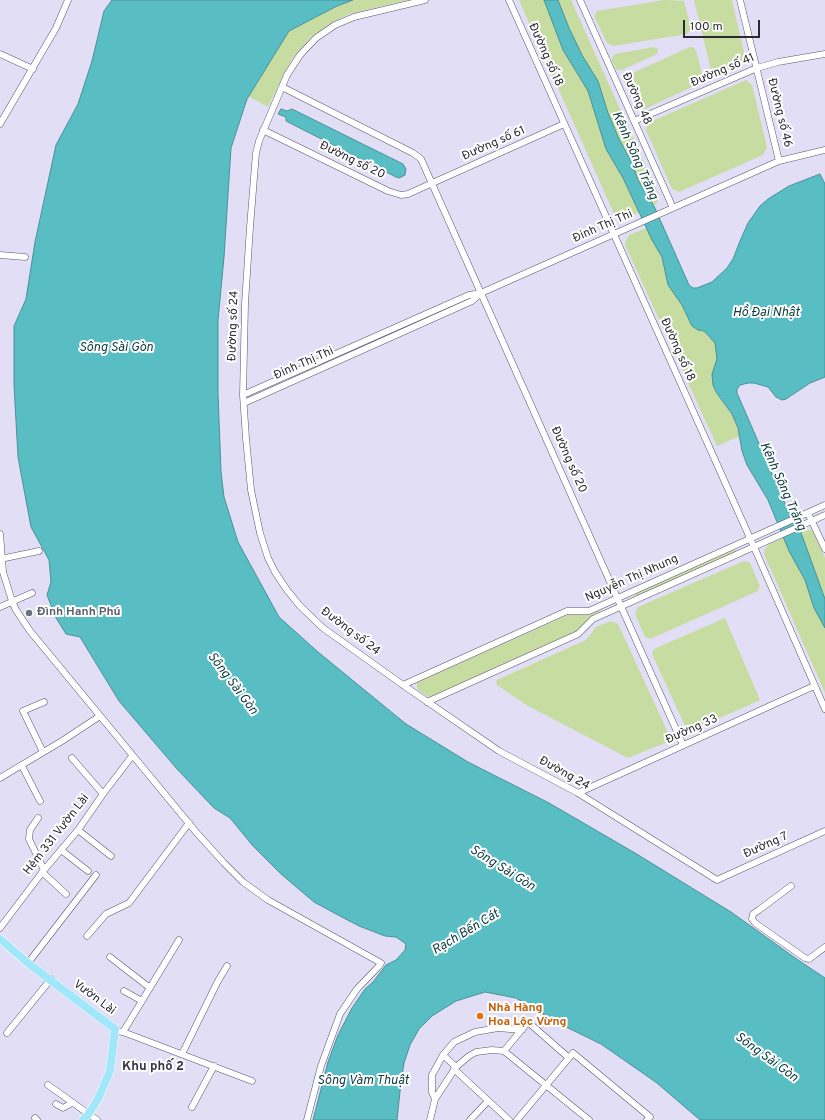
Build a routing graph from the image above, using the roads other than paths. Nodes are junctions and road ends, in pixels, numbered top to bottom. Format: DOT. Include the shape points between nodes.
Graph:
graph roads {
  1 [pos="68,0"];
  2 [pos="425,0"];
  3 [pos="509,0"];
  4 [pos="580,0"];
  5 [pos="740,0"];
  6 [pos="0,54"];
  7 [pos="825,54"];
  8 [pos="756,68"];
  9 [pos="33,69"];
  10 [pos="282,87"];
  11 [pos="634,121"];
  12 [pos="0,124"];
  13 [pos="564,124"];
  14 [pos="263,130"];
  15 [pos="825,150"];
  16 [pos="779,161"];
  17 [pos="433,183"];
  18 [pos="673,208"];
  19 [pos="614,235"];
  20 [pos="0,255"];
  21 [pos="24,257"];
  22 [pos="481,293"];
  23 [pos="244,395"];
  24 [pos="244,403"];
  25 [pos="825,505"];
  26 [pos="808,513"];
  27 [pos="825,515"];
  28 [pos="812,521"];
  29 [pos="0,534"];
  30 [pos="750,539"];
  31 [pos="754,547"];
  32 [pos="825,549"];
  33 [pos="39,551"];
  34 [pos="1,558"];
  35 [pos="32,593"];
  36 [pos="616,598"];
  37 [pos="12,601"];
  38 [pos="0,606"];
  39 [pos="620,607"];
  40 [pos="403,685"];
  41 [pos="814,686"];
  42 [pos="44,702"];
  43 [pos="427,702"];
  44 [pos="825,710"];
  45 [pos="100,716"];
  46 [pos="683,745"];
  47 [pos="43,752"];
  48 [pos="132,756"];
  49 [pos="72,758"];
  50 [pos="22,766"];
  51 [pos="0,778"];
  52 [pos="578,793"];
  53 [pos="103,794"];
  54 [pos="40,801"];
  55 [pos="38,818"];
  56 [pos="189,823"];
  57 [pos="78,830"];
  58 [pos="825,831"];
  59 [pos="61,850"];
  60 [pos="111,856"];
  61 [pos="43,871"];
  62 [pos="88,871"];
  63 [pos="96,875"];
  64 [pos="717,880"];
  65 [pos="791,886"];
  66 [pos="66,894"];
  67 [pos="0,928"];
  68 [pos="87,936"];
  69 [pos="0,939"];
  70 [pos="179,940"];
  71 [pos="825,947"];
  72 [pos="110,957"];
  73 [pos="28,963"];
  74 [pos="227,966"];
  75 [pos="51,979"];
  76 [pos="150,988"];
  77 [pos="124,991"];
  78 [pos="142,1001"];
  79 [pos="522,1030"];
  80 [pos="119,1032"];
  81 [pos="7,1033"];
  82 [pos="504,1051"];
  83 [pos="182,1054"];
  84 [pos="443,1054"];
  85 [pos="571,1055"];
  86 [pos="213,1067"];
  87 [pos="455,1068"];
  88 [pos="252,1081"];
  89 [pos="547,1085"];
  90 [pos="48,1086"];
  91 [pos="435,1099"];
  92 [pos="488,1101"];
  93 [pos="72,1103"];
  94 [pos="56,1104"];
  95 [pos="192,1107"];
  96 [pos="86,1118"];
  97 [pos="648,1118"];
  98 [pos="431,1119"];
  99 [pos="584,1119"];
  100 [pos="97,1120"];
  101 [pos="307,1120"];
  102 [pos="470,1120"];
  103 [pos="509,1120"];
  104 [pos="517,1120"];
  1 -- 9 [label="street"];
  2 -- 10 [label="street, Đường số 24" via="354,17 325,31 300,55"];
  3 -- 13 [label="street, Đường số 18"];
  4 -- 11 [label="street, Đường 48"];
  5 -- 8 [label="street, Đường số 46"];
  6 -- 9 [label="street"];
  7 -- 8 [label="street, Đường số 41"];
  8 -- 11 [label="street, Đường số 41"];
  8 -- 16 [label="street, Đường số 46"];
  9 -- 12 [label="street"];
  10 -- 14 [label="street, Đường số 24"];
  10 -- 17 [label="street, Đường số 20" via="413,153 421,159"];
  11 -- 18 [label="street, Đường 48"];
  13 -- 17 [label="street, Đường số 61"];
  13 -- 19 [label="street, Đường số 18"];
  14 -- 17 [label="street, Đường số 20" via="395,194 408,194"];
  14 -- 23 [label="street, Đường số 24" via="256,153 250,227 245,304"];
  15 -- 16 [label="street, Đinh Thị Thi"];
  16 -- 18 [label="street, Đinh Thị Thi"];
  17 -- 22 [label="street, Đường số 20"];
  18 -- 19 [label="street, Đinh Thị Thi"];
  19 -- 22 [label="street, Đinh Thị Thi"];
  19 -- 30 [label="street, Đường số 18"];
  20 -- 21 [label="street"];
  22 -- 23 [label="street, Đinh Thị Thi" via="469,295"];
  22 -- 24 [label="street, Đinh Thị Thi" via="472,302"];
  22 -- 36 [label="street, Đường số 20"];
  23 -- 24 [label="street, Đường số 24"];
  24 -- 40 [label="street, Đường số 24" via="252,497 262,540 275,572 300,606 323,628"];
  25 -- 26 [label="street, Nguyễn Thị Nhung"];
  26 -- 28 [label="street"];
  26 -- 30 [label="street, Nguyễn Thị Nhung"];
  27 -- 28 [label="street, Nguyễn Thị Nhung"];
  28 -- 31 [label="street, Nguyễn Thị Nhung"];
  28 -- 32 [label="street"];
  29 -- 34 [label="street"];
  30 -- 31 [label="street, Đường số 18"];
  30 -- 36 [label="street, Nguyễn Thị Nhung"];
  31 -- 39 [label="street, Nguyễn Thị Nhung"];
  31 -- 41 [label="street, Đường số 18"];
  33 -- 34 [label="street"];
  34 -- 37 [label="street"];
  35 -- 37 [label="street"];
  36 -- 39 [label="street, Đường số 20"];
  36 -- 40 [label="street, Nguyễn Thị Nhung" via="589,611 567,611"];
  37 -- 38 [label="street"];
  37 -- 45 [label="street" via="30,631"];
  39 -- 43 [label="street, Nguyễn Thị Nhung" via="593,619 578,634"];
  39 -- 46 [label="street, Đường số 20"];
  40 -- 43 [label="street, Đường 24"];
  41 -- 44 [label="street, Đường số 18"];
  41 -- 46 [label="street, Đường 33"];
  42 -- 47 [label="street" via="23,710"];
  43 -- 52 [label="street, Đường 24" via="500,751"];
  45 -- 47 [label="street"];
  45 -- 48 [label="street"];
  46 -- 52 [label="street, Đường 33"];
  47 -- 50 [label="street"];
  48 -- 53 [label="street, Hẻm 331 Vườn Lài"];
  48 -- 56 [label="street"];
  49 -- 53 [label="street"];
  50 -- 51 [label="street"];
  50 -- 54 [label="street"];
  52 -- 64 [label="street, Đường 24"];
  53 -- 57 [label="street, Hẻm 331 Vườn Lài"];
  55 -- 61 [label="street" via="30,830 29,839"];
  56 -- 68 [label="street" via="129,903 106,914"];
  56 -- 101 [label="street" via="224,863 268,900 381,962 357,988 340,1014 321,1066"];
  57 -- 59 [label="street, Hẻm 331 Vườn Lài"];
  57 -- 60 [label="street"];
  58 -- 64 [label="street, Đường 7"];
  59 -- 61 [label="street, Hẻm 331 Vườn Lài"];
  59 -- 62 [label="street"];
  61 -- 66 [label="street"];
  61 -- 67 [label="street, Hẻm 331 Vườn Lài"];
  63 -- 73 [label="street"];
  65 -- 71 [label="street" via="753,914 752,919 805,958 809,959"];
  69 -- 73 [label="main road, Vườn Lài"];
  70 -- 76 [label="street"];
  72 -- 76 [label="street"];
  73 -- 75 [label="main road, Vườn Lài"];
  74 -- 83 [label="street"];
  75 -- 80 [label="main road, Vườn Lài"];
  75 -- 81 [label="street"];
  76 -- 78 [label="street"];
  77 -- 78 [label="street"];
  78 -- 80 [label="street"];
  79 -- 82 [label="street"];
  79 -- 84 [label="street" via="498,1028 475,1032 454,1042"];
  79 -- 85 [label="street" via="528,1022"];
  80 -- 83 [label="street"];
  80 -- 96 [label="main road, Vườn Lài" via="110,1071 98,1099"];
  82 -- 87 [label="street" via="476,1052"];
  82 -- 89 [label="street"];
  83 -- 86 [label="street"];
  84 -- 87 [label="street"];
  84 -- 91 [label="street" via="432,1075 432,1092"];
  85 -- 89 [label="street"];
  85 -- 97 [label="street"];
  86 -- 88 [label="street"];
  86 -- 95 [label="street"];
  87 -- 91 [label="street"];
  87 -- 92 [label="street"];
  89 -- 99 [label="street"];
  89 -- 104 [label="street"];
  90 -- 93 [label="street"];
  91 -- 98 [label="street"];
  92 -- 102 [label="street"];
  92 -- 103 [label="street"];
  93 -- 94 [label="street" via="63,1108"];
  93 -- 96 [label="street"];
  96 -- 100 [label="street"];
}
